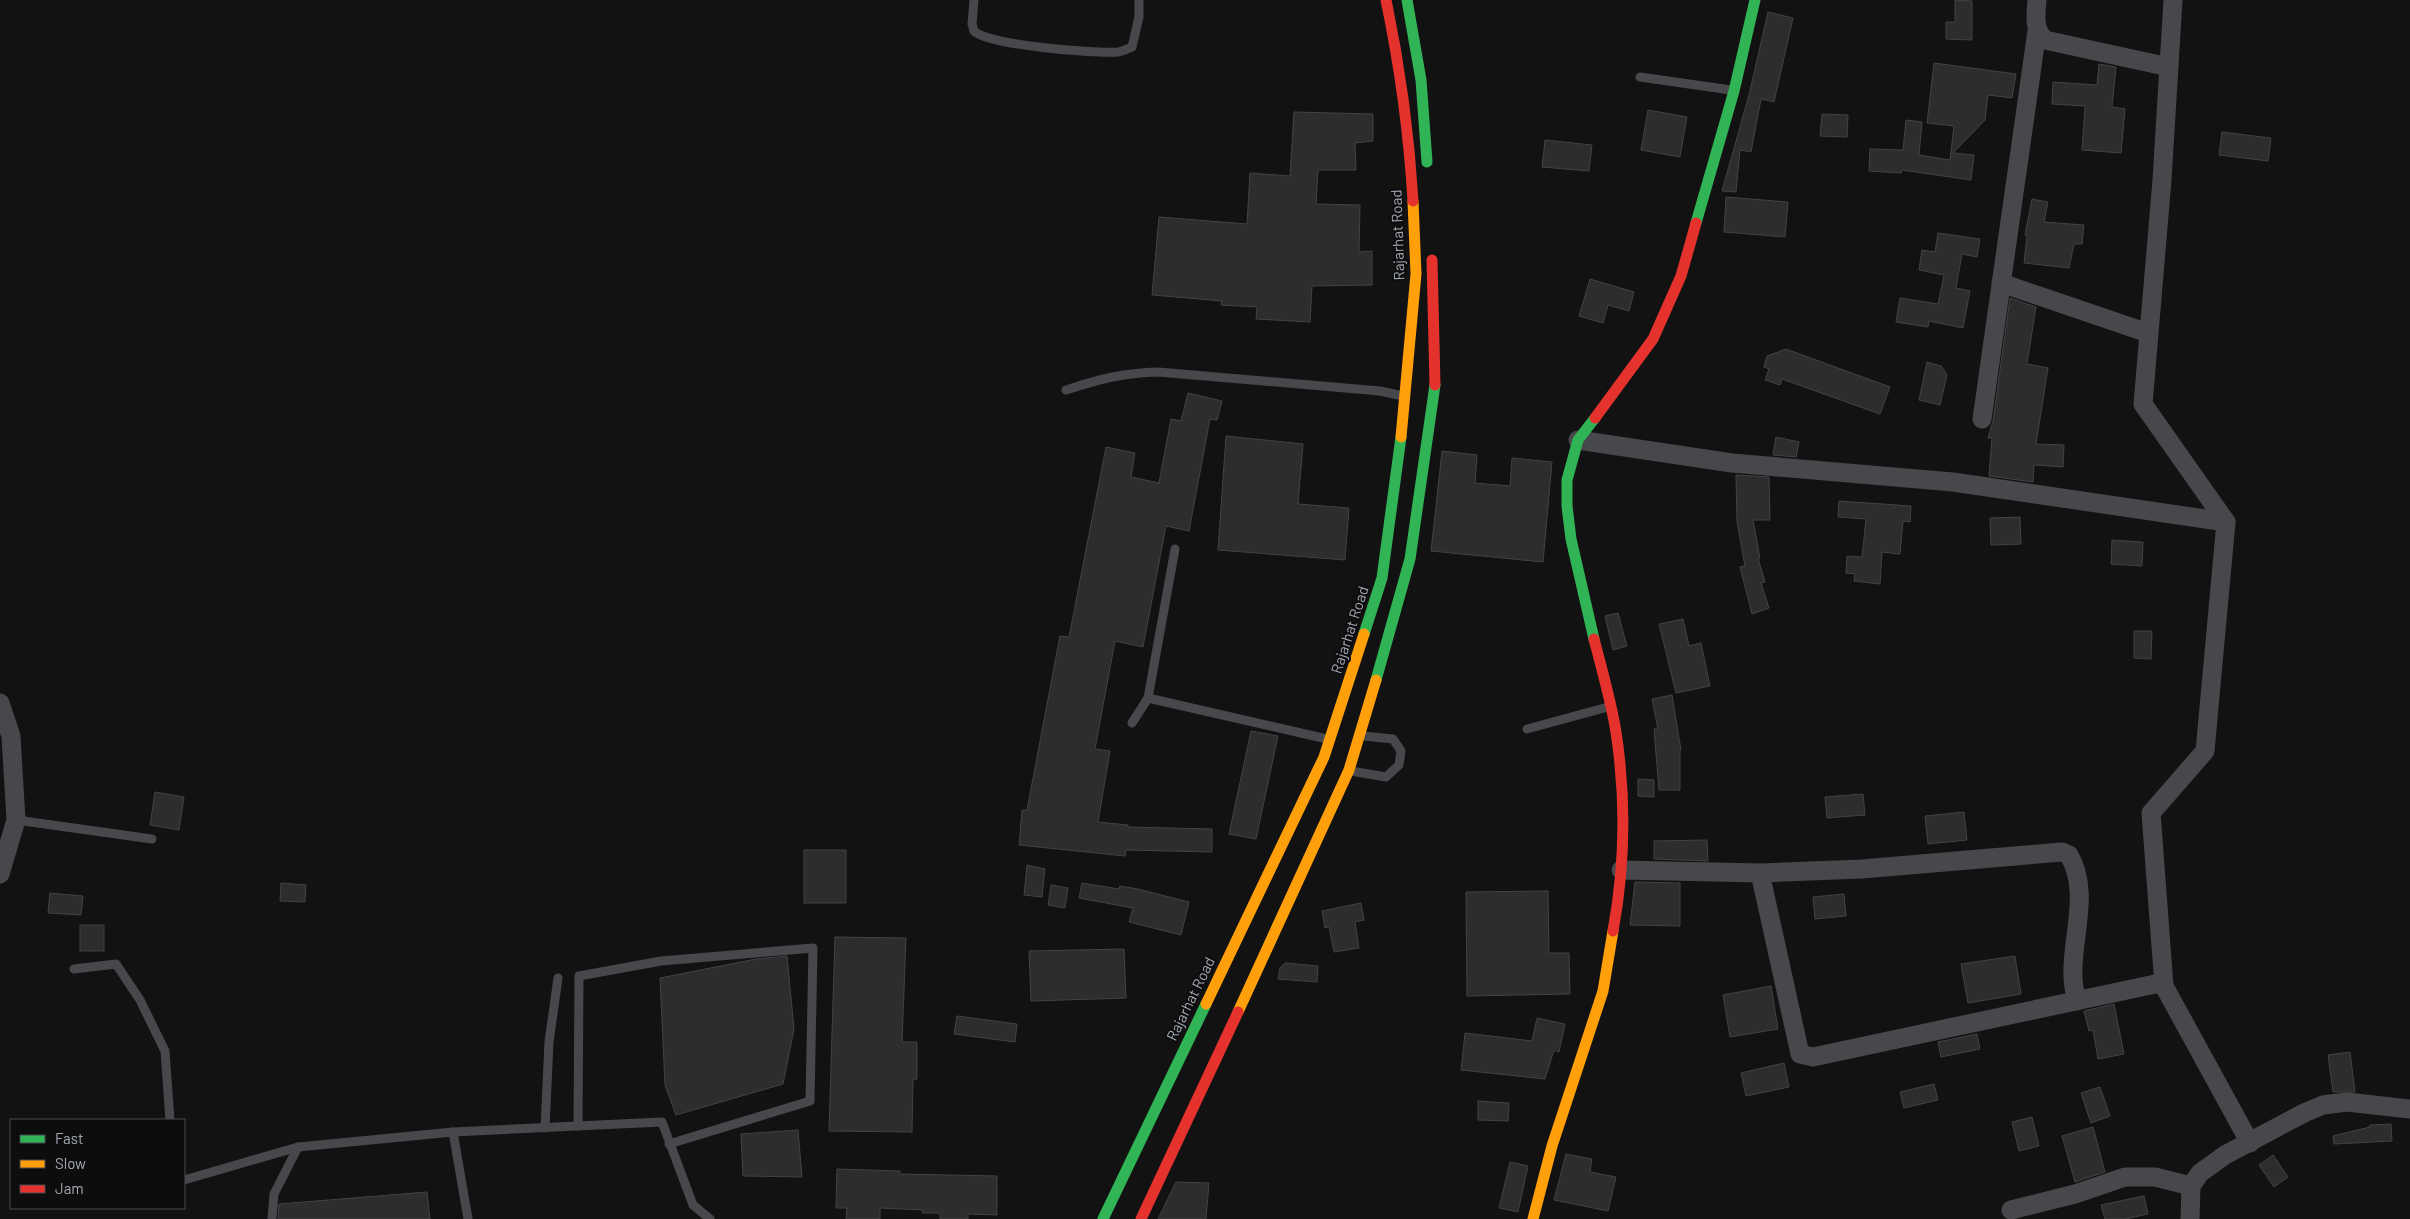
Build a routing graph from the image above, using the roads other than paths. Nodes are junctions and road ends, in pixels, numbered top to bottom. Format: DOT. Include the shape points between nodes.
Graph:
graph roads {
  1 [pos="974,0"];
  2 [pos="1140,0"];
  3 [pos="1386,0"];
  4 [pos="1407,0"];
  5 [pos="1755,0"];
  6 [pos="2037,0"];
  7 [pos="2173,0"];
  8 [pos="2037,30"];
  9 [pos="2169,67"];
  10 [pos="1640,77"];
  11 [pos="1734,91"];
  12 [pos="1428,173"];
  13 [pos="1431,252"];
  14 [pos="2001,283"];
  15 [pos="2148,333"];
  16 [pos="1066,390"];
  17 [pos="1406,397"];
  18 [pos="1982,419"];
  19 [pos="1578,440"];
  20 [pos="2226,522"];
  21 [pos="1175,549"];
  22 [pos="1148,698"];
  23 [pos="0,704"];
  24 [pos="1611,706"];
  25 [pos="1132,723"];
  26 [pos="1527,729"];
  27 [pos="1343,733"];
  28 [pos="1336,763"];
  29 [pos="16,820"];
  30 [pos="152,839"];
  31 [pos="1621,870"];
  32 [pos="1760,873"];
  33 [pos="0,874"];
  34 [pos="74,969"];
  35 [pos="558,978"];
  36 [pos="2164,986"];
  37 [pos="2077,1000"];
  38 [pos="2410,1109"];
  39 [pos="170,1119"];
  40 [pos="578,1126"];
  41 [pos="545,1128"];
  42 [pos="453,1132"];
  43 [pos="2250,1142"];
  44 [pos="669,1144"];
  45 [pos="298,1147"];
  46 [pos="185,1180"];
  47 [pos="2191,1186"];
  48 [pos="2012,1210"];
  49 [pos="272,1219"];
  50 [pos="468,1219"];
  51 [pos="710,1219"];
  52 [pos="1102,1219"];
  53 [pos="1141,1219"];
  54 [pos="1533,1219"];
  55 [pos="2190,1219"];
  1 -- 2 [label="lane" via="972,24 979,36 1016,45 1115,52 1132,47"];
  3 -- 17 [label="main road, Rajarhat Road" via="1410,158 1416,274"];
  4 -- 12 [label="main road" via="1417,48"];
  5 -- 11 [label="main road"];
  6 -- 8 [label="street"];
  7 -- 9 [label="street"];
  8 -- 9 [label="street" via="2045,40"];
  8 -- 14 [label="street"];
  9 -- 15 [label="street"];
  10 -- 11 [label="lane"];
  11 -- 19 [label="main road" via="1681,276 1667,311 1653,339"];
  13 -- 27 [label="main road" via="1435,383 1410,559"];
  14 -- 15 [label="street"];
  14 -- 18 [label="street"];
  15 -- 20 [label="street" via="2143,404"];
  16 -- 17 [label="lane" via="1126,373 1158,372 1380,391"];
  17 -- 27 [label="main road, Rajarhat Road" via="1382,578"];
  19 -- 20 [label="street" via="1732,463 1953,482"];
  19 -- 24 [label="main road" via="1567,480 1567,506"];
  20 -- 36 [label="street" via="2205,750 2151,813"];
  21 -- 22 [label="lane"];
  22 -- 25 [label="lane"];
  22 -- 27 [label="lane"];
  23 -- 29 [label="street" via="11,736"];
  24 -- 26 [label="lane"];
  24 -- 31 [label="main road" via="1622,780"];
  27 -- 28 [label="main road"];
  27 -- 28 [label="main road, Rajarhat Road"];
  27 -- 28 [label="lane" via="1393,739 1401,751 1399,765 1386,777"];
  28 -- 52 [label="main road, Rajarhat Road"];
  28 -- 53 [label="main road" via="1305,870"];
  29 -- 30 [label="lane"];
  29 -- 33 [label="street"];
  31 -- 32 [label="street"];
  31 -- 54 [label="main road" via="1603,991 1552,1146"];
  32 -- 37 [label="street" via="2062,852 2069,855 2079,879 2072,979"];
  32 -- 37 [label="street" via="1797,1047 1806,1057"];
  34 -- 39 [label="lane" via="116,964 140,1000 165,1051"];
  35 -- 41 [label="lane" via="549,1042"];
  36 -- 37 [label="street" via="2156,983"];
  36 -- 43 [label="street"];
  38 -- 43 [label="street" via="2360,1102 2323,1105"];
  40 -- 41 [label="lane"];
  40 -- 44 [label="lane" via="662,1122"];
  40 -- 44 [label="lane" via="579,976 661,961 813,948 810,1101"];
  41 -- 42 [label="lane"];
  42 -- 45 [label="lane"];
  42 -- 50 [label="lane"];
  43 -- 47 [label="street" via="2200,1173"];
  44 -- 51 [label="lane" via="693,1205"];
  45 -- 46 [label="lane"];
  45 -- 49 [label="lane" via="274,1194"];
  47 -- 48 [label="street" via="2155,1177 2125,1177"];
  47 -- 55 [label="street"];
}
